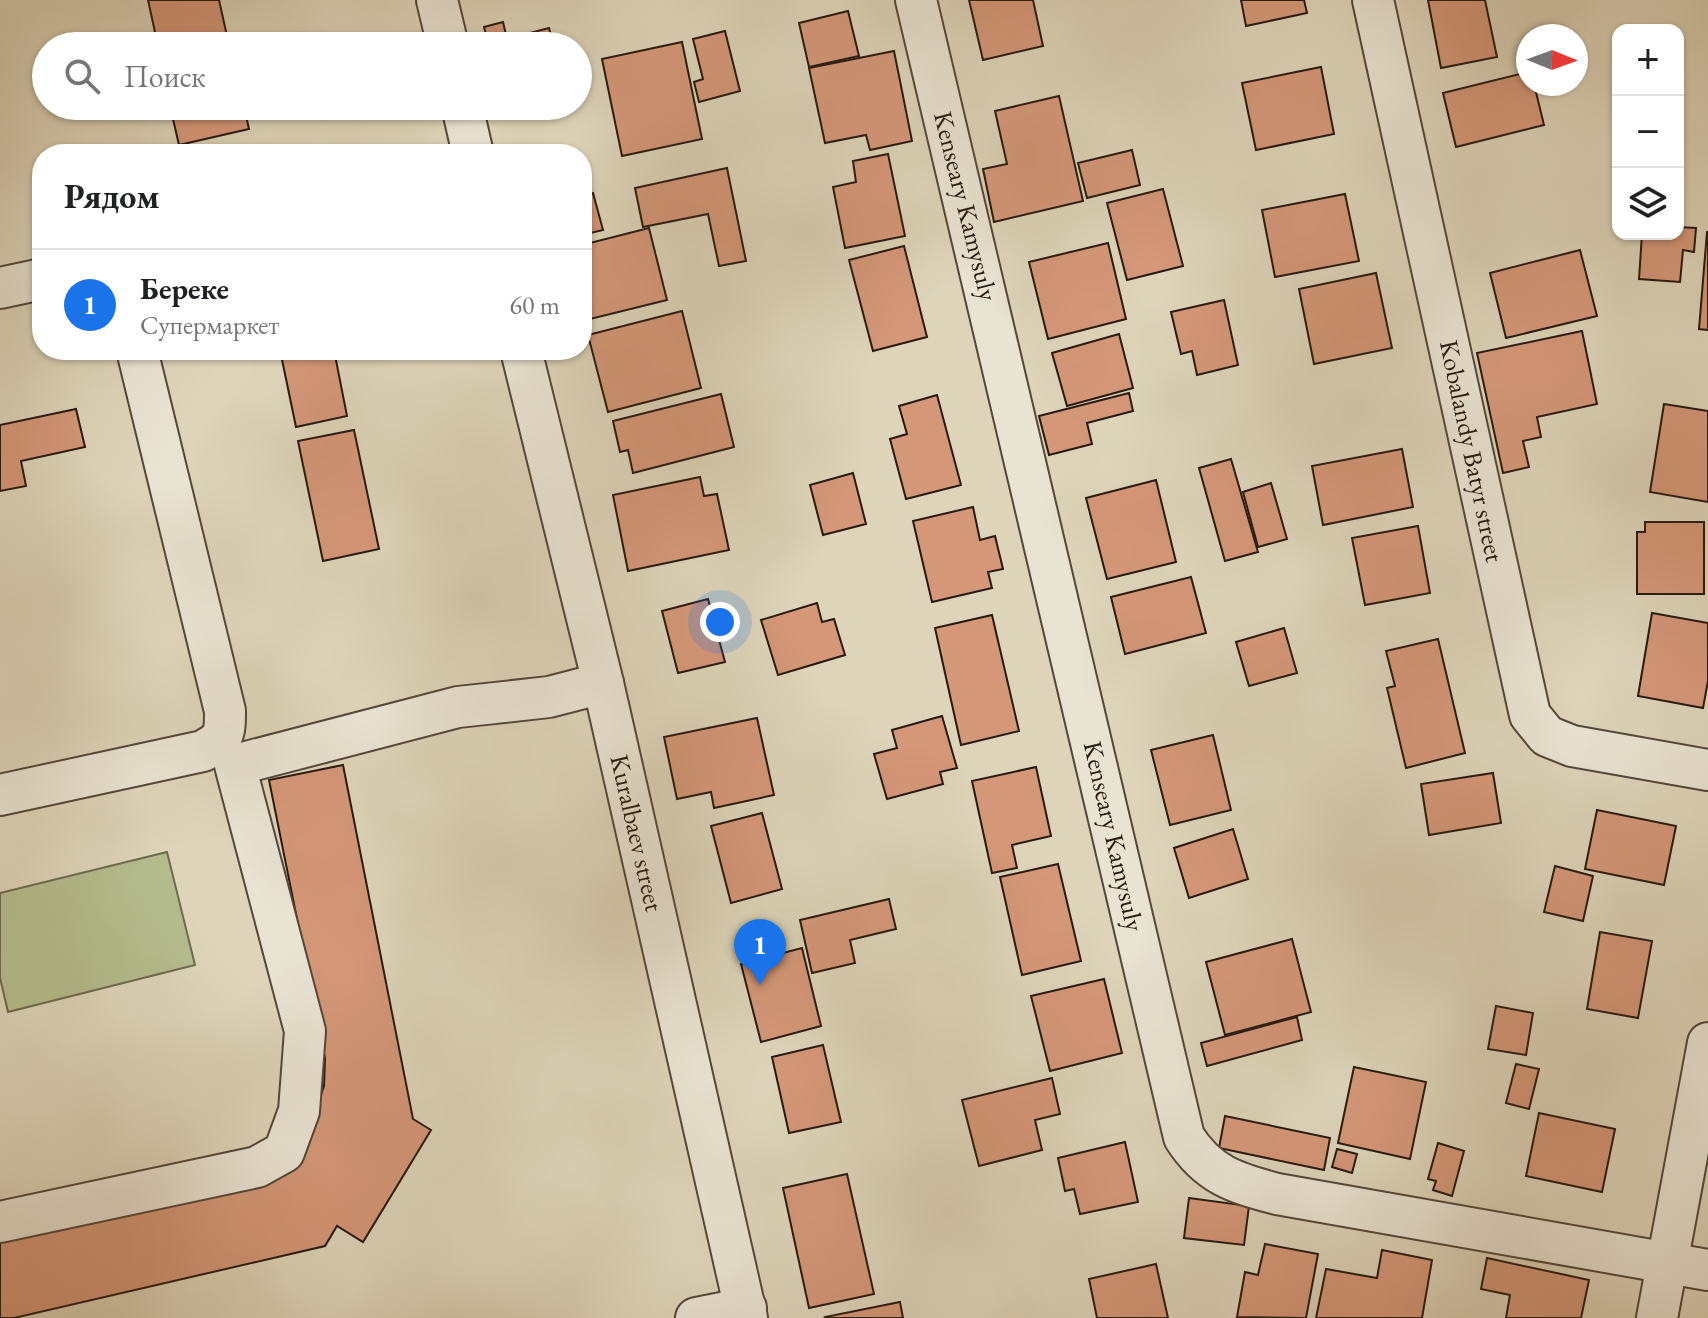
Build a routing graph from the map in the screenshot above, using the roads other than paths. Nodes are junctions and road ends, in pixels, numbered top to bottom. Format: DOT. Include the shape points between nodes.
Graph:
graph roads {
  1 [pos="437,0"];
  2 [pos="916,0"];
  3 [pos="1373,0"];
  4 [pos="445,32"];
  5 [pos="465,120"];
  6 [pos="471,144"];
  7 [pos="32,281"];
  8 [pos="0,288"];
  9 [pos="139,360"];
  10 [pos="523,360"];
  11 [pos="603,683"];
  12 [pos="1708,770"];
  13 [pos="0,795"];
  14 [pos="1708,1043"];
  15 [pos="0,1222"];
  16 [pos="1668,1263"];
  17 [pos="1708,1270"];
  18 [pos="746,1313"];
  19 [pos="696,1318"];
  20 [pos="1657,1318"];
  1 -- 4 [label="street"];
  2 -- 16 [label="street, Kenseary Kamysuly" via="1184,1137 1207,1167 1277,1194"];
  3 -- 12 [label="street, Kobalandy Batyr street" via="1530,715 1547,736 1572,746"];
  5 -- 6 [label="street"];
  7 -- 8 [label="street"];
  9 -- 13 [label="street" via="225,711 225,729 220,740 203,751"];
  10 -- 11 [label="street, Kuralbaev street"];
  11 -- 15 [label="street" via="549,697 458,707 235,765 305,1031 299,1111 284,1152 257,1167"];
  11 -- 18 [label="street, Kuralbaev street"];
  14 -- 16 [label="street"];
  16 -- 17 [label="street, Kenseary Kamysuly"];
  16 -- 20 [label="street"];
  18 -- 19 [label="street"];
}
